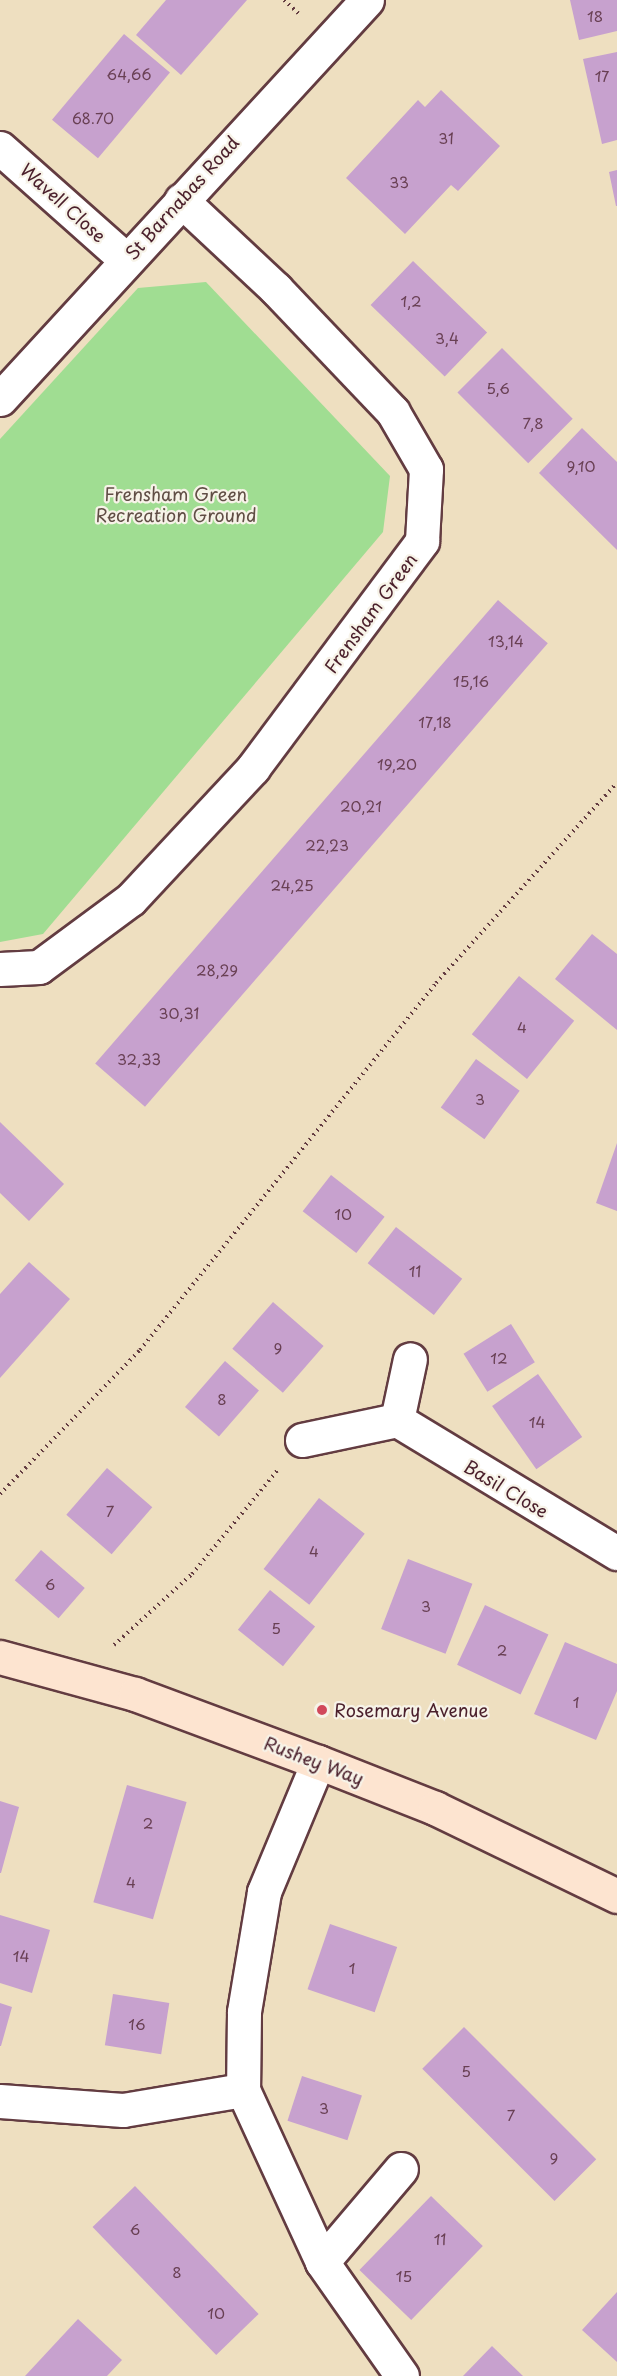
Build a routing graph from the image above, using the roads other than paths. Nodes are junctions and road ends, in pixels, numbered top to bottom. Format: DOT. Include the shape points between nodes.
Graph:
graph roads {
  1 [pos="367,0"];
  2 [pos="0,148"];
  3 [pos="181,200"];
  4 [pos="126,260"];
  5 [pos="0,399"];
  6 [pos="0,969"];
  7 [pos="410,1359"];
  8 [pos="398,1420"];
  9 [pos="302,1440"];
  10 [pos="617,1553"];
  11 [pos="0,1657"];
  12 [pos="318,1762"];
  13 [pos="617,1896"];
  14 [pos="243,2090"];
  15 [pos="0,2101"];
  16 [pos="401,2169"];
  17 [pos="322,2262"];
  18 [pos="402,2376"];
  1 -- 3 [label="street, St Barnabas Road"];
  2 -- 4 [label="street, Wavell Close"];
  3 -- 4 [label="street, St Barnabas Road"];
  3 -- 6 [label="street, Frensham Green" via="276,288 393,412 426,469 422,542 254,768 130,899 39,967"];
  4 -- 5 [label="street, St Barnabas Road"];
  7 -- 8 [label="street"];
  8 -- 9 [label="street"];
  8 -- 10 [label="street, Basil Close"];
  11 -- 12 [label="street, Rushey Way" via="135,1694"];
  12 -- 13 [label="street, Rushey Way" via="435,1808"];
  12 -- 14 [label="street" via="264,1892 244,2012"];
  14 -- 15 [label="street" via="123,2110"];
  14 -- 17 [label="street"];
  16 -- 17 [label="street"];
  17 -- 18 [label="street"];
}
